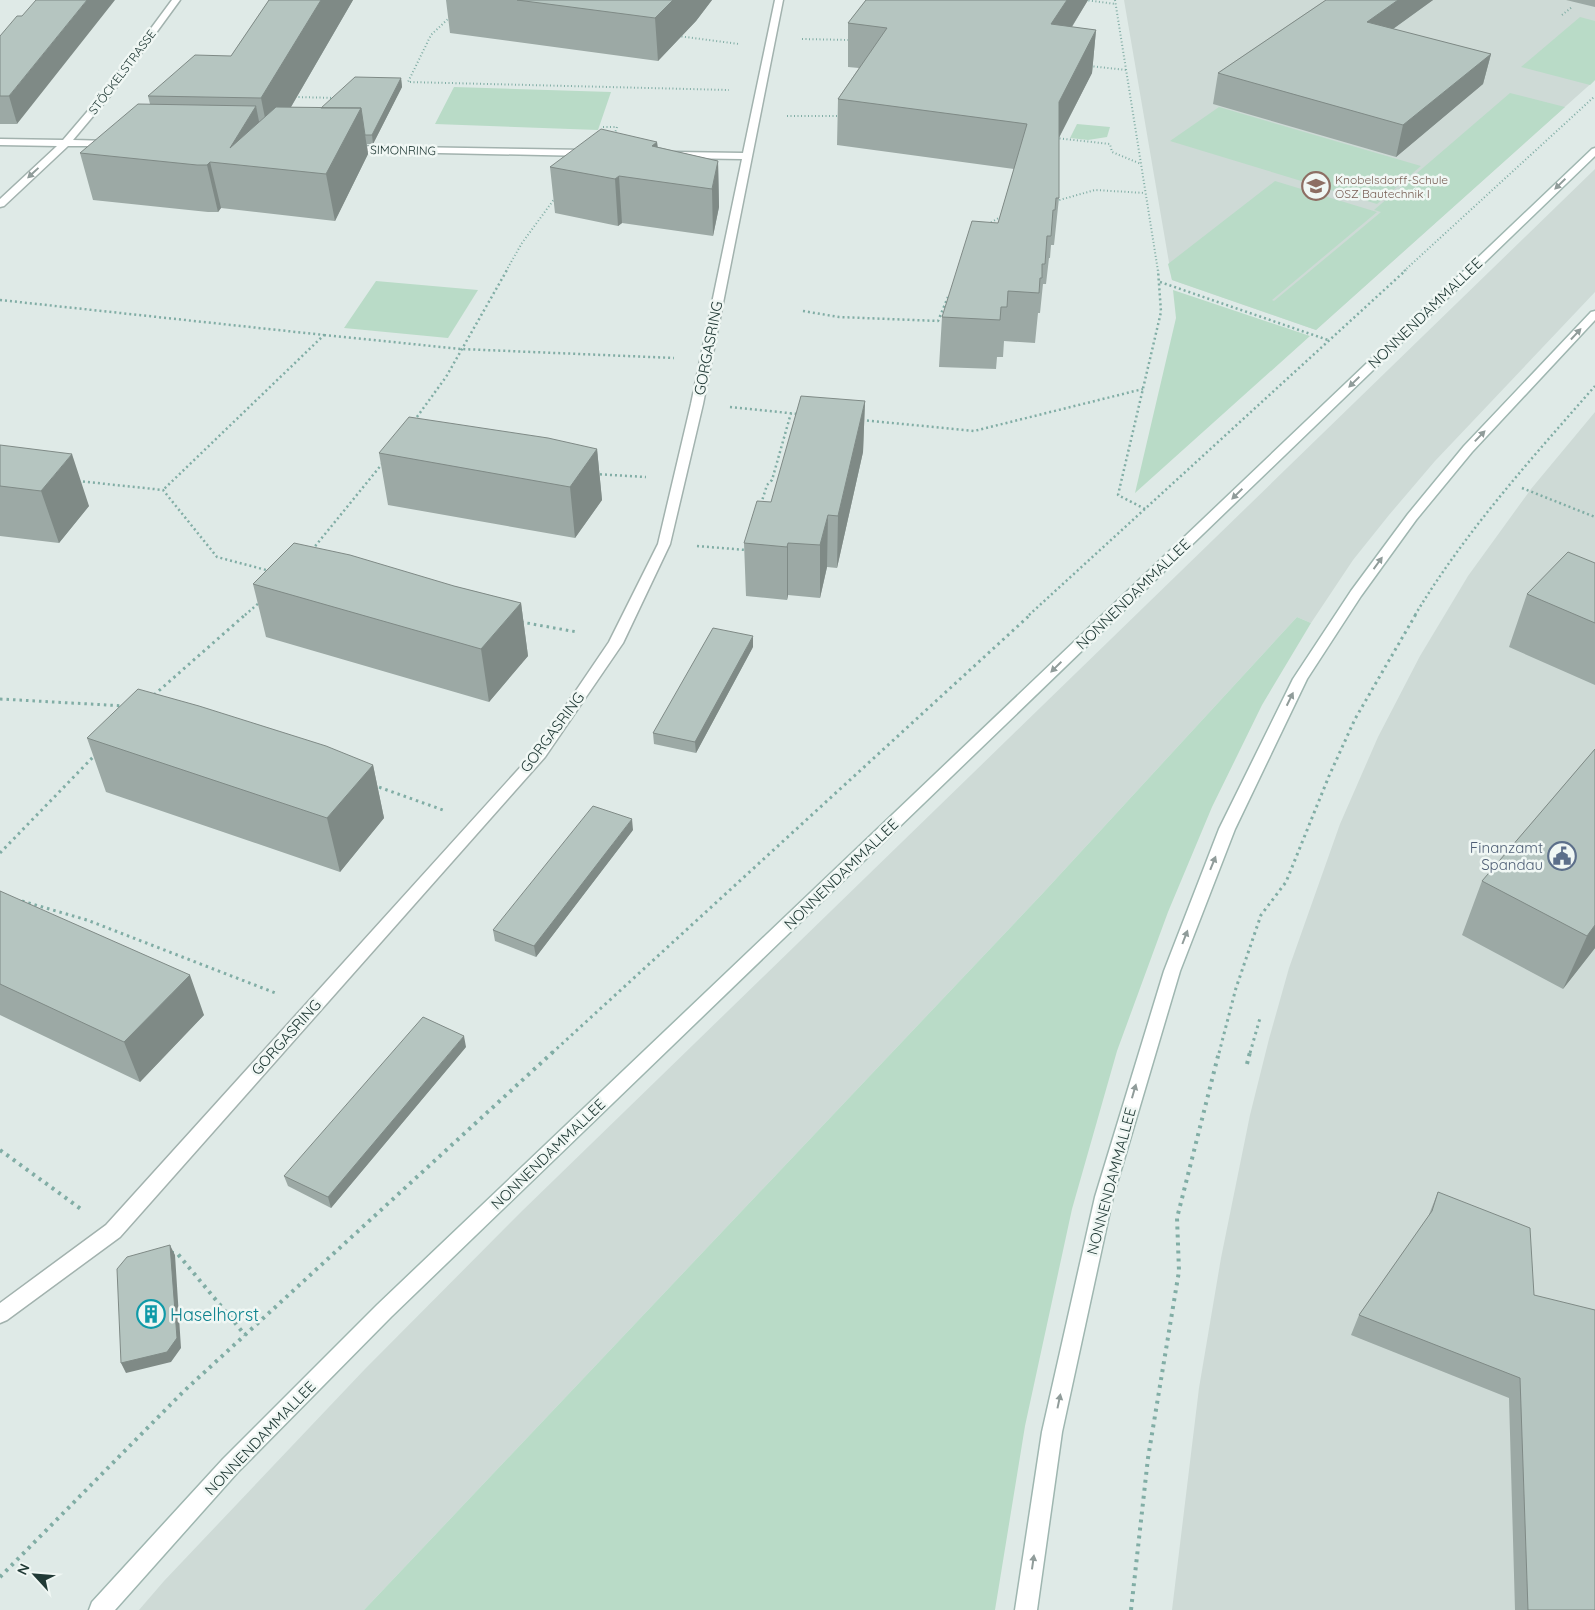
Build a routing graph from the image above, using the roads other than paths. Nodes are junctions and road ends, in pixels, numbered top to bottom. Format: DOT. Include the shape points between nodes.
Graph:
graph roads {
  1 [pos="176,0"];
  2 [pos="779,0"];
  3 [pos="0,142"];
  4 [pos="66,143"];
  5 [pos="124,144"];
  6 [pos="334,148"];
  7 [pos="1595,151"];
  8 [pos="600,154"];
  9 [pos="665,155"];
  10 [pos="746,156"];
  11 [pos="0,204"];
  12 [pos="1595,314"];
  13 [pos="0,1314"];
  14 [pos="100,1610"];
  15 [pos="1026,1610"];
  1 -- 4 [label="main road, STÖCKELSTRASSE" via="107,94"];
  2 -- 10 [label="main road, GORGASRING"];
  3 -- 4 [label="main road"];
  4 -- 5 [label="main road"];
  4 -- 11 [label="main road, STÖCKELSTRASSE, one-way"];
  6 -- 8 [label="main road, SIMONRING"];
  7 -- 14 [label="main road, NONNENDAMMALLEE, one-way" via="384,1311 230,1466"];
  9 -- 10 [label="main road"];
  10 -- 13 [label="main road, GORGASRING" via="697,404 664,544 616,643 540,754 113,1231"];
  15 -- 12 [label="main road, NONNENDAMMALLEE, one-way" via="1052,1432 1104,1197 1172,971 1227,829 1300,679 1356,594 1412,517 1468,449"];
}
